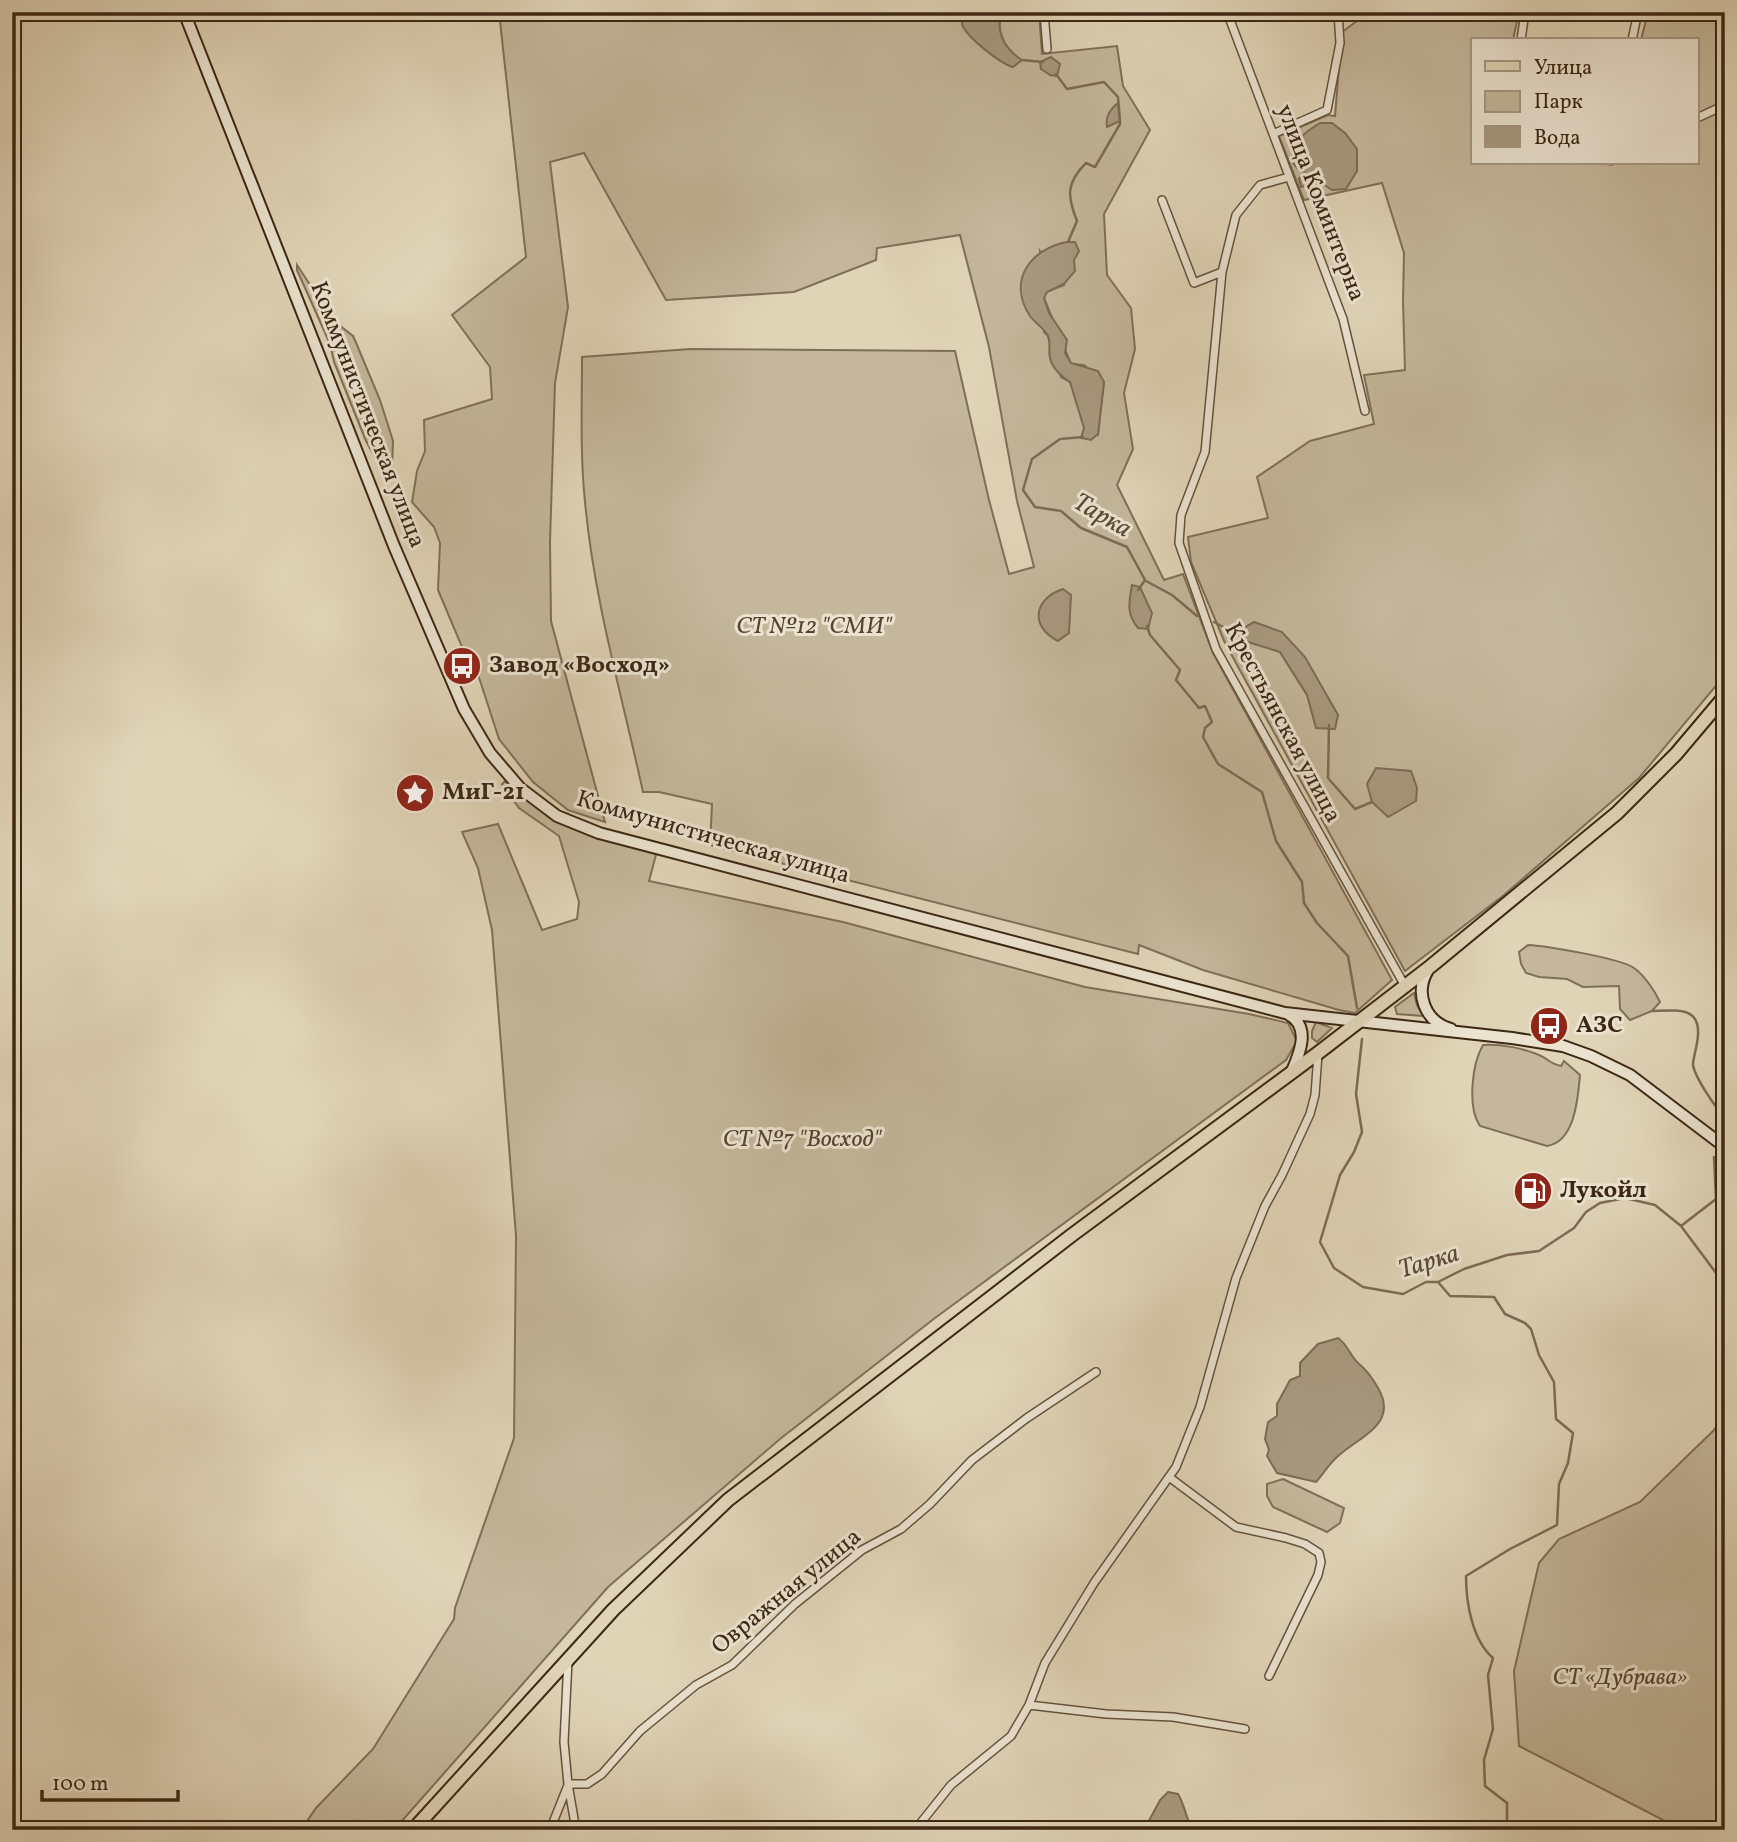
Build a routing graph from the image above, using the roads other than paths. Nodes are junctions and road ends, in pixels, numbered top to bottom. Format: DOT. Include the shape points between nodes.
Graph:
graph roads {
  1 [pos="184,12"];
  2 [pos="1044,12"];
  3 [pos="1227,12"];
  4 [pos="1338,12"];
  5 [pos="1525,12"];
  6 [pos="1638,12"];
  7 [pos="1521,38"];
  8 [pos="1632,38"];
  9 [pos="1046,49"];
  10 [pos="1725,105"];
  11 [pos="1698,118"];
  12 [pos="1273,134"];
  13 [pos="1289,177"];
  14 [pos="1162,200"];
  15 [pos="1222,272"];
  16 [pos="1365,411"];
  17 [pos="1725,696"];
  18 [pos="1431,966"];
  19 [pos="1405,986"];
  20 [pos="1285,1013"];
  21 [pos="1359,1022"];
  22 [pos="1471,1034"];
  23 [pos="1318,1053"];
  24 [pos="1292,1071"];
  25 [pos="1725,1147"];
  26 [pos="1096,1372"];
  27 [pos="1169,1477"];
  28 [pos="568,1660"];
  29 [pos="1269,1676"];
  30 [pos="1029,1705"];
  31 [pos="1245,1729"];
  32 [pos="568,1784"];
  33 [pos="413,1830"];
  34 [pos="550,1830"];
  35 [pos="576,1830"];
  36 [pos="915,1830"];
  1 -- 20 [label="main road, Коммунистическая улица" via="447,672 477,732 520,788 557,816 599,833"];
  2 -- 9 [label="street"];
  3 -- 12 [label="street, улица Коминтерна"];
  4 -- 12 [label="street" via="1340,43 1327,110"];
  5 -- 7 [label="street"];
  6 -- 8 [label="street"];
  10 -- 11 [label="street"];
  12 -- 13 [label="street, улица Коминтерна"];
  13 -- 15 [label="street, Крестьянская улица" via="1260,185 1236,215"];
  13 -- 16 [label="street, улица Коминтерна" via="1343,319"];
  14 -- 15 [label="street" via="1194,283"];
  15 -- 19 [label="street, Крестьянская улица" via="1205,452 1181,515 1179,543 1216,649"];
  17 -- 18 [label="main road" via="1617,813"];
  18 -- 19 [label="main road"];
  18 -- 22 [label="main road" via="1421,981 1425,1007 1442,1026"];
  19 -- 21 [label="main road"];
  20 -- 21 [label="main road, Коммунистическая улица"];
  20 -- 24 [label="main road" via="1301,1027 1300,1052"];
  21 -- 22 [label="main road, Коммунистическая улица"];
  21 -- 23 [label="main road"];
  22 -- 25 [label="main road" via="1546,1042 1591,1056 1639,1081"];
  23 -- 24 [label="main road"];
  23 -- 27 [label="street" via="1310,1114 1236,1278 1200,1407"];
  24 -- 28 [label="main road" via="729,1500 613,1609"];
  26 -- 32 [label="street, Овражная улица" via="972,1460 901,1529 862,1550 795,1604 732,1665 695,1685 640,1731 602,1774 587,1784"];
  27 -- 29 [label="street" via="1236,1527 1286,1538 1320,1553 1318,1575"];
  27 -- 30 [label="street" via="1094,1583 1045,1663"];
  28 -- 32 [label="street" via="564,1742"];
  28 -- 33 [label="main road"];
  30 -- 31 [label="street" via="1173,1717"];
  30 -- 36 [label="street" via="1011,1736 951,1785"];
  32 -- 34 [label="street"];
  32 -- 35 [label="street"];
}
